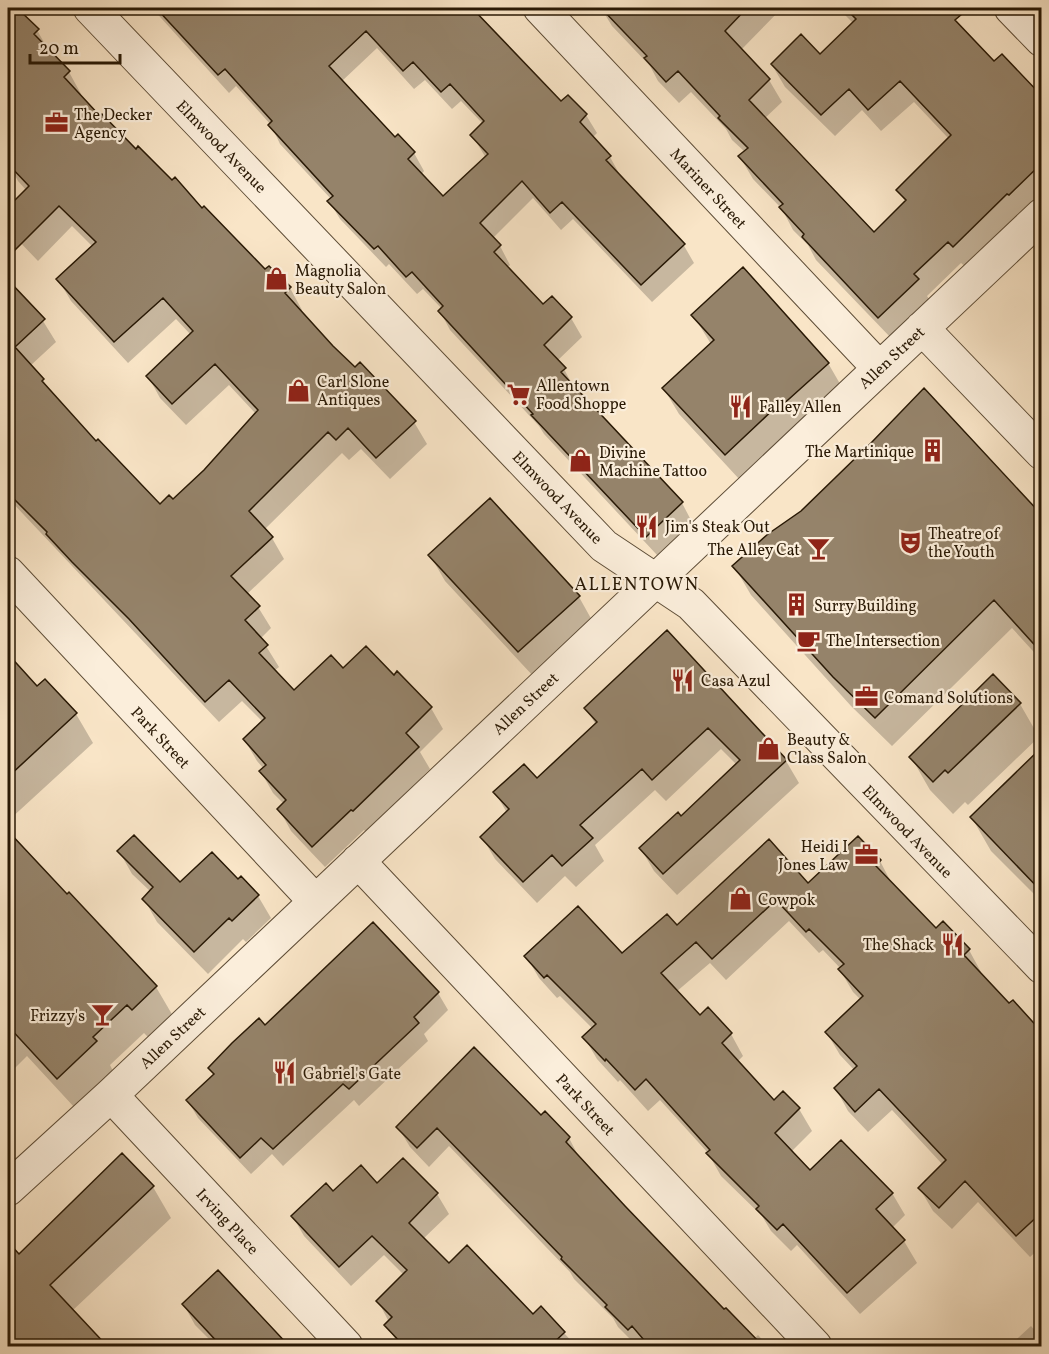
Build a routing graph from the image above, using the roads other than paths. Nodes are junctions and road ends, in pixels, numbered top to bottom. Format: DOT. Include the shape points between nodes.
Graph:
graph roads {
  1 [pos="90,8"];
  2 [pos="540,8"];
  3 [pos="1011,8"];
  4 [pos="1041,40"];
  5 [pos="1041,215"];
  6 [pos="922,328"];
  7 [pos="879,368"];
  8 [pos="1041,453"];
  9 [pos="8,573"];
  10 [pos="654,580"];
  11 [pos="358,861"];
  12 [pos="315,901"];
  13 [pos="1041,967"];
  14 [pos="111,1095"];
  15 [pos="8,1189"];
  16 [pos="346,1347"];
  17 [pos="814,1347"];
  1 -- 10 [label="street, Elmwood Avenue" via="604,546"];
  2 -- 7 [label="street, Mariner Street"];
  3 -- 4 [label="street"];
  5 -- 6 [label="street, Allen Street"];
  6 -- 7 [label="street, Allen Street"];
  6 -- 8 [label="street"];
  7 -- 10 [label="street, Allen Street"];
  9 -- 12 [label="street, Park Street"];
  10 -- 11 [label="street, Allen Street"];
  10 -- 13 [label="street, Elmwood Avenue" via="691,604"];
  11 -- 12 [label="street, Allen Street"];
  11 -- 17 [label="street, Park Street"];
  12 -- 14 [label="street, Allen Street"];
  14 -- 15 [label="street, Allen Street"];
  14 -- 16 [label="street, Irving Place"];
}
